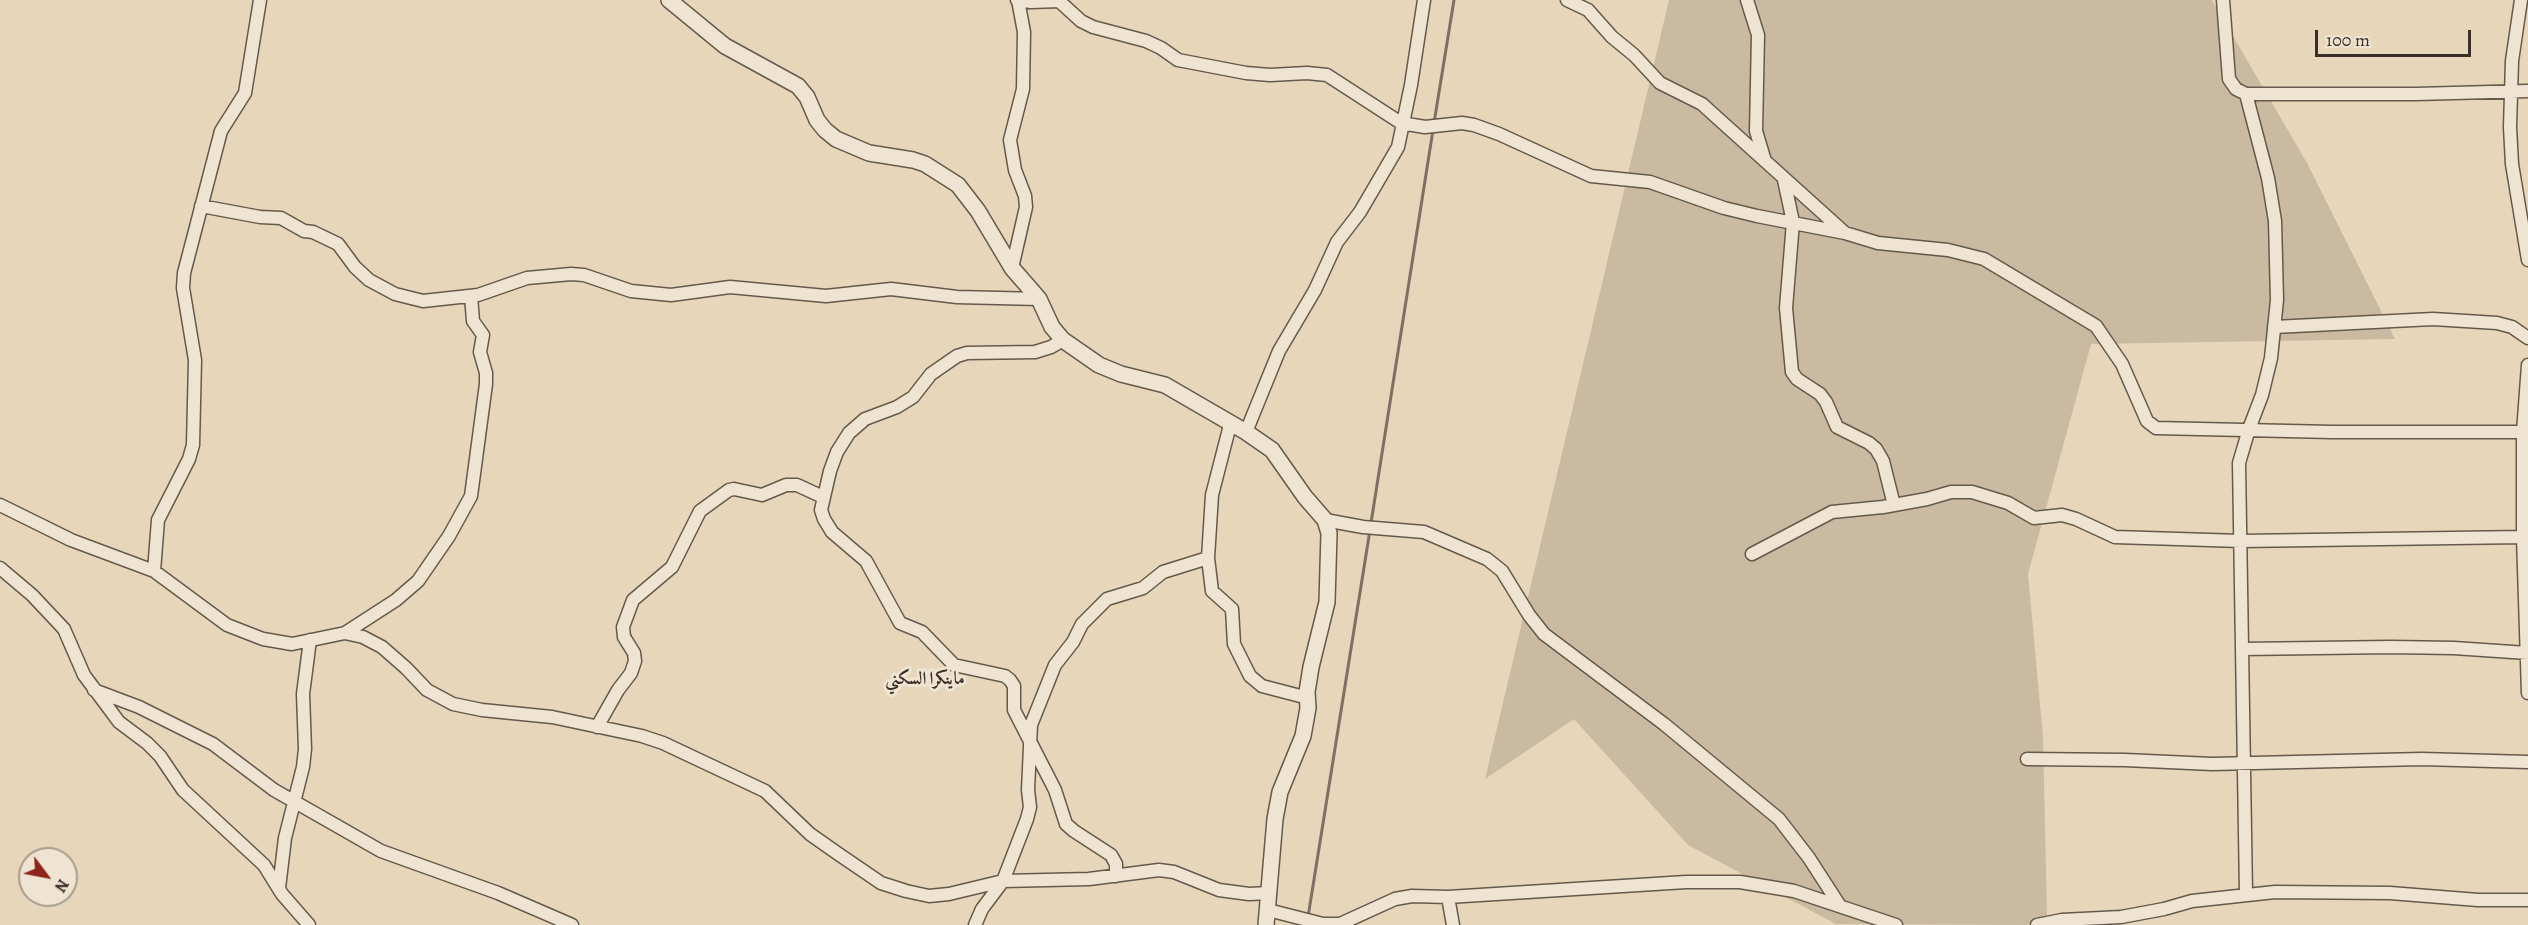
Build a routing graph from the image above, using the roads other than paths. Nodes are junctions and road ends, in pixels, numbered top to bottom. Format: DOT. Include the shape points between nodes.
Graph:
graph roads {
  1 [pos="260,0"];
  2 [pos="669,0"];
  3 [pos="1018,0"];
  4 [pos="1058,0"];
  5 [pos="1424,0"];
  6 [pos="1568,0"];
  7 [pos="1747,0"];
  8 [pos="2223,0"];
  9 [pos="2521,0"];
  10 [pos="2511,91"];
  11 [pos="2528,91"];
  12 [pos="2246,94"];
  13 [pos="1401,123"];
  14 [pos="1765,161"];
  15 [pos="1784,180"];
  16 [pos="2523,202"];
  17 [pos="201,206"];
  18 [pos="1793,222"];
  19 [pos="1845,233"];
  20 [pos="2528,260"];
  21 [pos="1012,268"];
  22 [pos="471,296"];
  23 [pos="1039,299"];
  24 [pos="2274,327"];
  25 [pos="2528,338"];
  26 [pos="1063,340"];
  27 [pos="2528,365"];
  28 [pos="1230,425"];
  29 [pos="2249,429"];
  30 [pos="1246,432"];
  31 [pos="2525,432"];
  32 [pos="823,497"];
  33 [pos="0,505"];
  34 [pos="1894,505"];
  35 [pos="1325,520"];
  36 [pos="2523,537"];
  37 [pos="2241,541"];
  38 [pos="1752,554"];
  39 [pos="1208,558"];
  40 [pos="0,568"];
  41 [pos="154,571"];
  42 [pos="345,633"];
  43 [pos="310,640"];
  44 [pos="2527,645"];
  45 [pos="2242,648"];
  46 [pos="94,690"];
  47 [pos="2528,693"];
  48 [pos="1308,698"];
  49 [pos="597,727"];
  50 [pos="1029,738"];
  51 [pos="2027,759"];
  52 [pos="2528,762"];
  53 [pos="2244,763"];
  54 [pos="294,801"];
  55 [pos="1116,876"];
  56 [pos="1003,881"];
  57 [pos="279,888"];
  58 [pos="1270,893"];
  59 [pos="2246,894"];
  60 [pos="1448,897"];
  61 [pos="2528,900"];
  62 [pos="1840,906"];
  63 [pos="1267,918"];
  64 [pos="309,925"];
  65 [pos="572,925"];
  66 [pos="975,925"];
  67 [pos="1453,925"];
  68 [pos="1896,925"];
  69 [pos="2037,925"];
  1 -- 17 [label="street" via="245,93 221,131"];
  2 -- 21 [label="street" via="725,46 798,86 817,120 836,139 869,153 925,164 958,185"];
  3 -- 4 [label="street"];
  3 -- 21 [label="street" via="1023,18 1023,89 1010,140 1014,170 1026,207"];
  4 -- 13 [label="street" via="1081,21 1146,41 1178,60 1246,73 1327,75"];
  5 -- 13 [label="street"];
  6 -- 14 [label="street" via="1595,16 1660,83 1702,104"];
  7 -- 14 [label="street" via="1758,35 1756,131"];
  8 -- 12 [label="street" via="2229,79"];
  9 -- 10 [label="street"];
  10 -- 11 [label="street"];
  10 -- 12 [label="street"];
  10 -- 16 [label="street" via="2510,127"];
  12 -- 24 [label="street" via="2275,221"];
  13 -- 18 [label="street" via="1425,127 1474,125 1591,176 1650,182 1724,208"];
  13 -- 30 [label="street" via="1398,147 1360,212 1337,242 1316,290 1279,351"];
  14 -- 15 [label="street"];
  15 -- 18 [label="street"];
  15 -- 19 [label="street"];
  16 -- 20 [label="street"];
  17 -- 22 [label="street" via="281,218 304,231 313,231 343,249 362,274 396,294 430,302"];
  17 -- 41 [label="street" via="183,288 195,360 193,445 158,520"];
  18 -- 19 [label="street"];
  18 -- 34 [label="street" via="1786,308 1792,372 1820,394 1837,427 1876,449 1883,460"];
  19 -- 29 [label="street" via="1878,243 1948,250 1984,259 2088,320 2116,353 2151,426"];
  21 -- 23 [label="street"];
  22 -- 23 [label="street" via="527,278 571,274 631,291 670,295 730,287 826,296 891,289 957,297"];
  22 -- 42 [label="street" via="473,321 483,335 480,352 486,373 471,496 418,581"];
  23 -- 26 [label="street"];
  24 -- 25 [label="street" via="2433,319 2497,323"];
  24 -- 29 [label="street" via="2262,395"];
  26 -- 28 [label="street" via="1100,365 1165,385"];
  26 -- 32 [label="street" via="1035,352 968,353 944,364 913,397 865,419 849,432 837,452"];
  27 -- 31 [label="street"];
  28 -- 30 [label="street"];
  28 -- 39 [label="street" via="1212,495"];
  29 -- 31 [label="street"];
  29 -- 37 [label="street" via="2240,463"];
  30 -- 35 [label="street" via="1272,450"];
  31 -- 36 [label="street"];
  32 -- 49 [label="street" via="797,485 786,485 762,495 734,489 700,511 672,567 633,600 622,627 635,661"];
  32 -- 50 [label="street" via="821,510 831,532 866,561 900,622 922,632 954,665 1010,680 1014,686 1014,710"];
  33 -- 41 [label="street" via="71,540"];
  34 -- 37 [label="street" via="1951,492 1972,492 2008,503 2034,518 2062,515 2115,537"];
  34 -- 38 [label="street" via="1832,512"];
  35 -- 48 [label="street" via="1329,533 1327,602"];
  35 -- 62 [label="street" via="1424,532 1487,559 1502,571 1544,634 1664,724 1779,819"];
  36 -- 37 [label="street"];
  36 -- 44 [label="street"];
  37 -- 45 [label="street"];
  39 -- 48 [label="street" via="1212,591 1232,609 1234,644 1250,676 1262,686"];
  39 -- 50 [label="street" via="1163,572 1143,588 1107,599 1090,616 1055,664"];
  40 -- 46 [label="street" via="64,629"];
  41 -- 43 [label="street" via="227,625 263,639 292,644"];
  42 -- 43 [label="street"];
  42 -- 49 [label="street" via="382,647 427,690 453,704"];
  43 -- 54 [label="street" via="303,694 305,748"];
  44 -- 45 [label="street"];
  44 -- 47 [label="street"];
  45 -- 53 [label="street"];
  46 -- 54 [label="street" via="139,707 213,744"];
  46 -- 57 [label="street" via="119,722 160,756 183,790 264,865"];
  48 -- 58 [label="street" via="1303,736 1278,801"];
  49 -- 56 [label="street" via="663,743 765,791 810,834 881,883 929,896"];
  50 -- 55 [label="street" via="1056,790 1066,824 1111,855"];
  50 -- 56 [label="street" via="1030,807"];
  51 -- 53 [label="street"];
  52 -- 53 [label="street" via="2422,759"];
  53 -- 59 [label="street"];
  54 -- 57 [label="street"];
  54 -- 65 [label="street" via="381,851 489,889"];
  55 -- 56 [label="street"];
  55 -- 58 [label="street" via="1159,870 1219,890"];
  56 -- 66 [label="street"];
  57 -- 64 [label="street"];
  58 -- 63 [label="street"];
  59 -- 61 [label="street" via="2390,893"];
  59 -- 69 [label="street" via="2121,916"];
  60 -- 62 [label="street" via="1740,882 1794,891"];
  60 -- 63 [label="street" via="1395,899 1340,924"];
  60 -- 67 [label="street"];
  62 -- 68 [label="street"];
}
